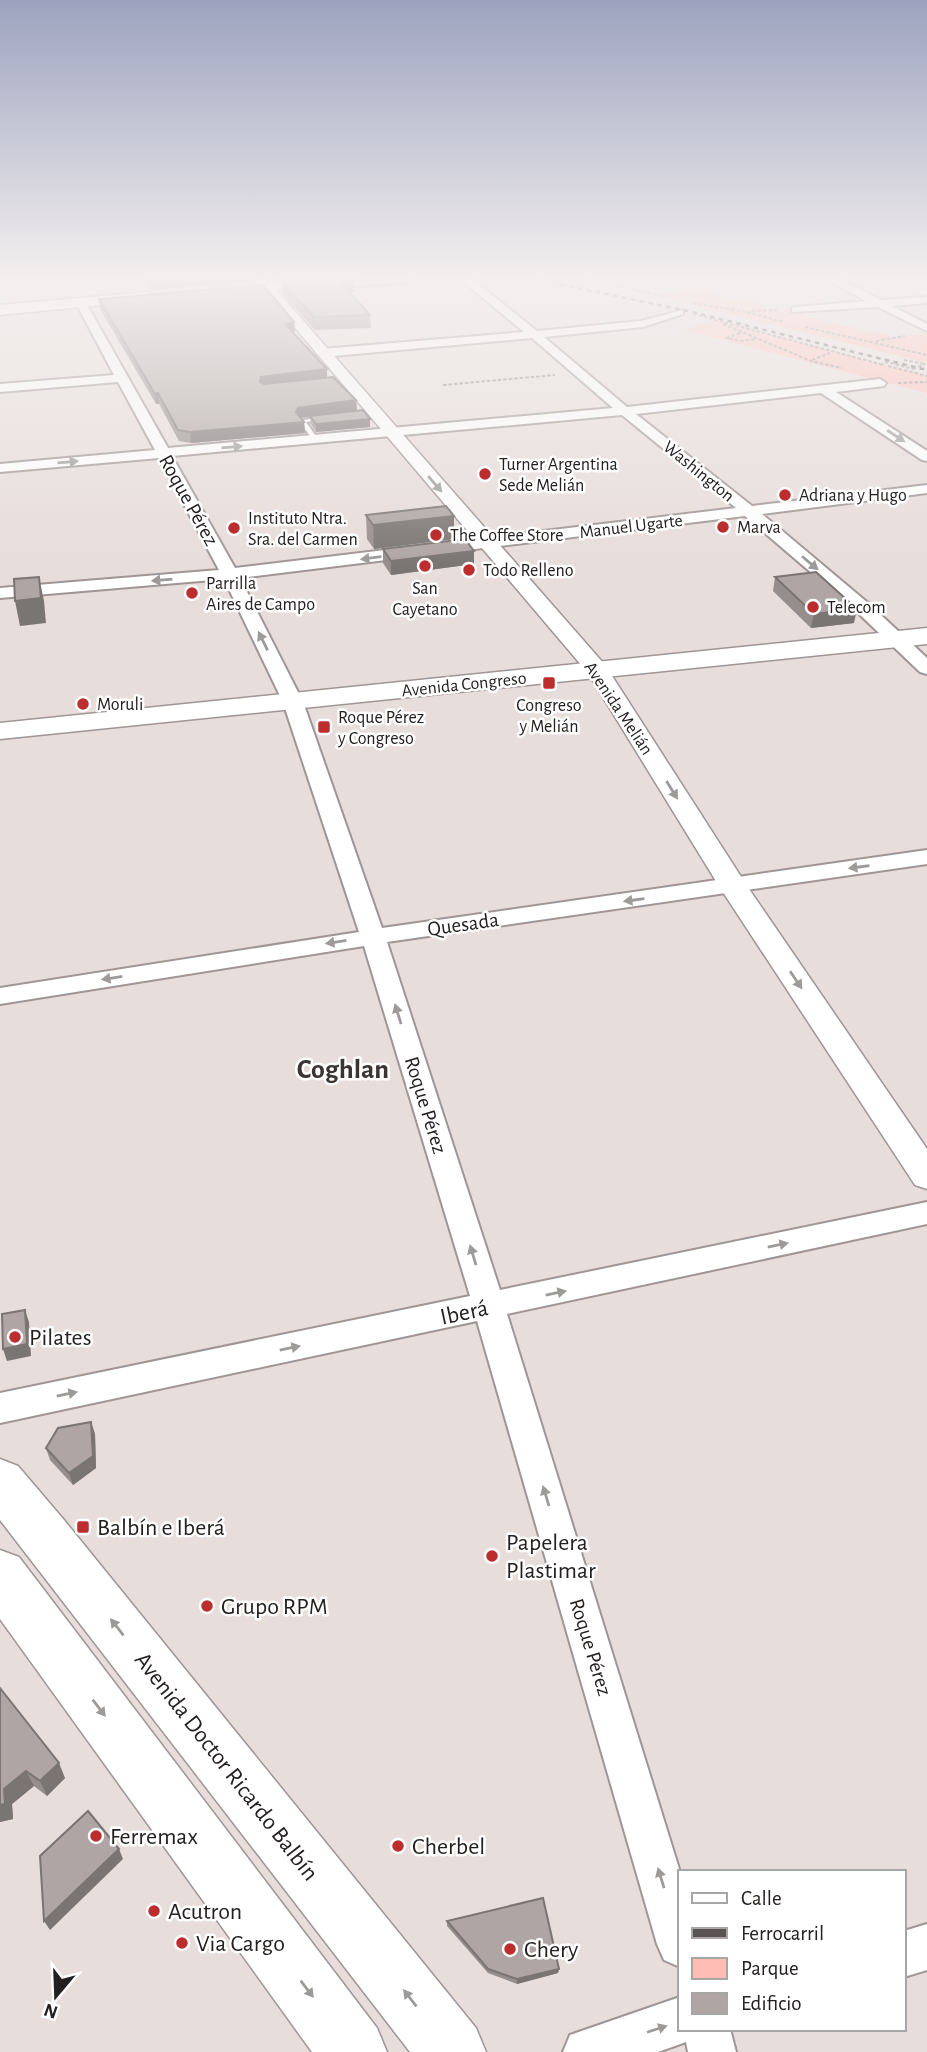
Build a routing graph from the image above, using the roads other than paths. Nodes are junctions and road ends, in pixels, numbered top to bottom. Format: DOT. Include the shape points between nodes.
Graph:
graph roads {
  1 [pos="120,375"];
  2 [pos="338,375"];
  3 [pos="578,375"];
  4 [pos="122,378"];
  5 [pos="880,383"];
  6 [pos="0,388"];
  7 [pos="823,389"];
  8 [pos="625,411"];
  9 [pos="337,417"];
  10 [pos="391,432"];
  11 [pos="315,439"];
  12 [pos="164,454"];
  13 [pos="927,457"];
  14 [pos="0,468"];
  15 [pos="927,489"];
  16 [pos="749,511"];
  17 [pos="487,544"];
  18 [pos="230,574"];
  19 [pos="0,593"];
  20 [pos="927,636"];
  21 [pos="898,639"];
  22 [pos="927,668"];
  23 [pos="597,670"];
  24 [pos="293,702"];
  25 [pos="0,731"];
  26 [pos="927,857"];
  27 [pos="733,886"];
  28 [pos="373,937"];
  29 [pos="0,996"];
  30 [pos="927,1176"];
  31 [pos="927,1213"];
  32 [pos="489,1307"];
  33 [pos="0,1408"];
  34 [pos="0,1482"];
  35 [pos="0,1574"];
  36 [pos="678,1937"];
  37 [pos="927,1947"];
  38 [pos="906,1953"];
  39 [pos="678,2022"];
  40 [pos="707,2031"];
  41 [pos="354,2052"];
  42 [pos="452,2052"];
  43 [pos="586,2052"];
  44 [pos="712,2052"];
  1 -- 4 [label="street, Roque Pérez"];
  2 -- 10 [label="street, Avenida Melián"];
  3 -- 8 [label="street, Washington"];
  4 -- 6 [label="street"];
  4 -- 12 [label="street, Roque Pérez"];
  5 -- 7 [label="street"];
  7 -- 8 [label="street"];
  7 -- 13 [label="street, one-way"];
  8 -- 10 [label="street"];
  8 -- 16 [label="street, Washington"];
  9 -- 11 [label="lane" via="302,421"];
  10 -- 11 [label="street"];
  10 -- 17 [label="street, Avenida Melián, one-way"];
  12 -- 11 [label="street, one-way"];
  14 -- 12 [label="street, one-way"];
  12 -- 18 [label="street, Roque Pérez"];
  15 -- 16 [label="street, Manuel Ugarte"];
  16 -- 17 [label="street, Manuel Ugarte"];
  16 -- 21 [label="street, Washington, one-way"];
  17 -- 18 [label="street, Manuel Ugarte, one-way"];
  17 -- 23 [label="street, Avenida Melián"];
  18 -- 19 [label="street, Manuel Ugarte, one-way"];
  24 -- 18 [label="street, Roque Pérez, one-way"];
  20 -- 21 [label="main road, Avenida Congreso"];
  21 -- 22 [label="street, Washington"];
  21 -- 23 [label="main road, Avenida Congreso"];
  23 -- 24 [label="main road, Avenida Congreso"];
  23 -- 27 [label="street, Avenida Melián, one-way"];
  24 -- 25 [label="main road, Avenida Congreso"];
  24 -- 28 [label="street, Roque Pérez"];
  26 -- 27 [label="street, Quesada, one-way"];
  27 -- 28 [label="street, Quesada, one-way"];
  27 -- 30 [label="street, Avenida Melián, one-way"];
  28 -- 29 [label="street, Quesada, one-way"];
  32 -- 28 [label="street, Roque Pérez, one-way"];
  32 -- 31 [label="street, Iberá, one-way"];
  33 -- 32 [label="street, Iberá, one-way"];
  36 -- 32 [label="street, Roque Pérez, one-way"];
  42 -- 34 [label="main road, Avenida Doctor Ricardo Balbín, one-way"];
  35 -- 41 [label="main road, one-way"];
  37 -- 38 [label="street"];
  43 -- 39 [label="street, one-way"];
  40 -- 44 [label="street"];
}
